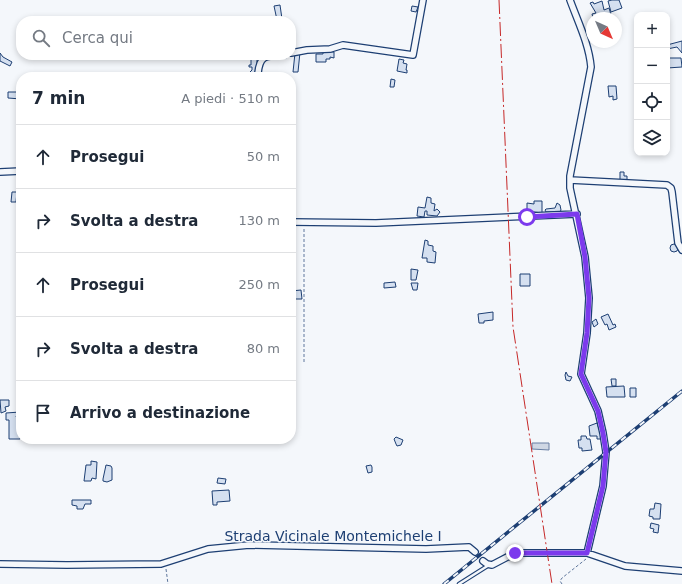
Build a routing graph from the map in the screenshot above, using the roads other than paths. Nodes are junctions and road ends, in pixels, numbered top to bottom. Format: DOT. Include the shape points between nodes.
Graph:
graph roads {
  1 [pos="423,0"];
  2 [pos="570,0"];
  3 [pos="296,51"];
  4 [pos="262,60"];
  5 [pos="258,72"];
  6 [pos="16,171"];
  7 [pos="0,172"];
  8 [pos="570,180"];
  9 [pos="577,214"];
  10 [pos="296,222"];
  11 [pos="682,250"];
  12 [pos="475,552"];
  13 [pos="589,553"];
  14 [pos="483,561"];
  15 [pos="0,564"];
  16 [pos="489,565"];
  17 [pos="682,571"];
  18 [pos="459,584"];
  1 -- 3 [label="street" via="413,55 348,46"];
  2 -- 8 [label="street" via="591,67"];
  4 -- 5 [label="street"];
  6 -- 7 [label="street"];
  8 -- 9 [label="street"];
  8 -- 11 [label="street" via="668,185 672,192 678,243"];
  9 -- 10 [label="street" via="376,223"];
  9 -- 13 [label="street" via="589,298 581,374 598,411 606,452 603,486"];
  12 -- 15 [label="street, Strada Vicinale Montemichele I" via="470,547 426,549 249,545 208,549 161,564"];
  13 -- 16 [label="street" via="515,553"];
  13 -- 17 [label="street" via="625,566"];
  14 -- 16 [label="street"];
  16 -- 18 [label="lane"];
}
